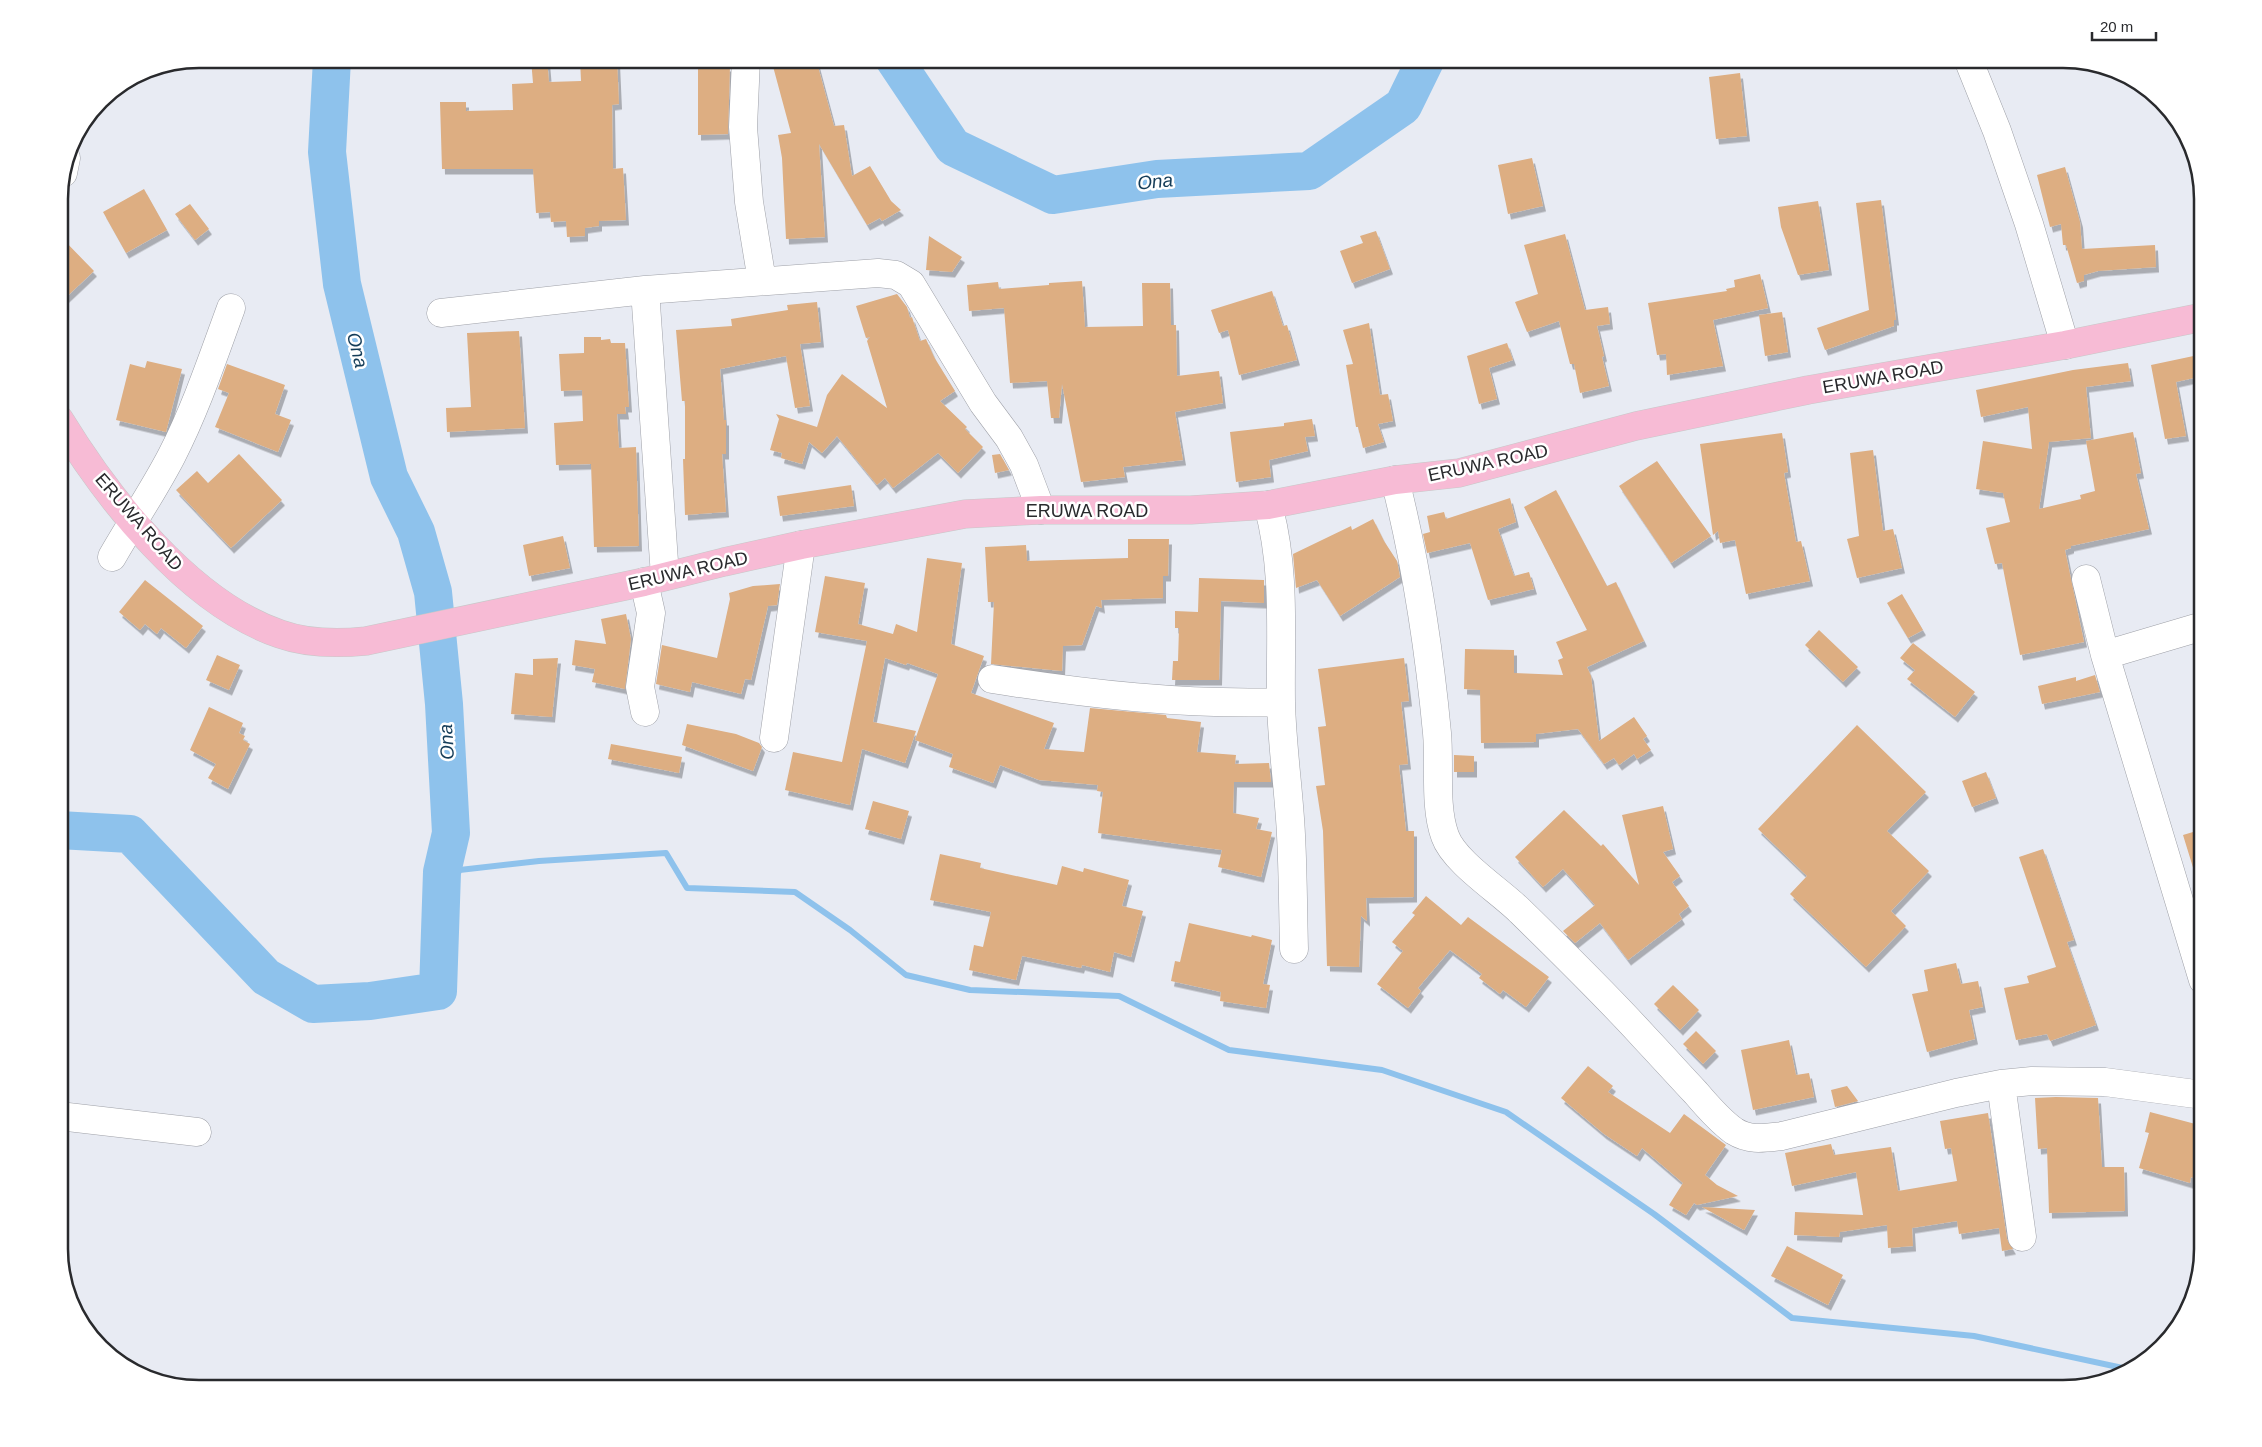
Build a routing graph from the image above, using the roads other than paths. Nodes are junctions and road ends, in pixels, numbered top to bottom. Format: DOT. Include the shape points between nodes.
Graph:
graph roads {
  1 [pos="746,67"];
  2 [pos="1971,67"];
  3 [pos="762,282"];
  4 [pos="645,290"];
  5 [pos="231,308"];
  6 [pos="441,313"];
  7 [pos="2194,319"];
  8 [pos="2065,345"];
  9 [pos="68,432"];
  10 [pos="1394,480"];
  11 [pos="1268,505"];
  12 [pos="1041,510"];
  13 [pos="133,520"];
  14 [pos="801,546"];
  15 [pos="112,557"];
  16 [pos="654,579"];
  17 [pos="2086,579"];
  18 [pos="2194,629"];
  19 [pos="2104,655"];
  20 [pos="992,679"];
  21 [pos="1281,702"];
  22 [pos="645,712"];
  23 [pos="774,738"];
  24 [pos="2194,932"];
  25 [pos="1294,949"];
  26 [pos="2001,1084"];
  27 [pos="2194,1093"];
  28 [pos="68,1117"];
  29 [pos="197,1132"];
  30 [pos="2022,1237"];
  1 -- 3 [label="street" via="743,127 749,202"];
  2 -- 8 [label="street" via="2030,224"];
  3 -- 4 [label="street"];
  3 -- 12 [label="street" via="878,273 896,275 911,284 1009,438 1024,465"];
  4 -- 6 [label="street"];
  4 -- 16 [label="street"];
  5 -- 13 [label="street" via="174,452 148,500"];
  7 -- 8 [label="main road, ERUWA ROAD"];
  8 -- 10 [label="main road, ERUWA ROAD" via="1808,390 1636,426 1459,473"];
  9 -- 13 [label="main road, ERUWA ROAD"];
  10 -- 11 [label="main road, ERUWA ROAD"];
  10 -- 26 [label="street" via="1408,534 1427,640 1438,735 1441,817 1449,845 1609,997 1723,1122 1743,1136 1756,1139 1782,1136"];
  11 -- 12 [label="main road, ERUWA ROAD" via="1182,510"];
  11 -- 21 [label="street" via="1280,565"];
  12 -- 14 [label="main road, ERUWA ROAD" via="966,514"];
  13 -- 15 [label="street"];
  13 -- 16 [label="main road, ERUWA ROAD" via="166,559 246,620 280,634 313,642 366,641"];
  14 -- 16 [label="main road, ERUWA ROAD"];
  14 -- 23 [label="street"];
  16 -- 22 [label="street" via="640,687"];
  17 -- 19 [label="street"];
  18 -- 19 [label="street"];
  19 -- 24 [label="street"];
  20 -- 21 [label="street" via="1143,698"];
  21 -- 25 [label="street" via="1291,834"];
  26 -- 27 [label="street" via="2104,1082"];
  26 -- 30 [label="street"];
  28 -- 29 [label="street"];
}
